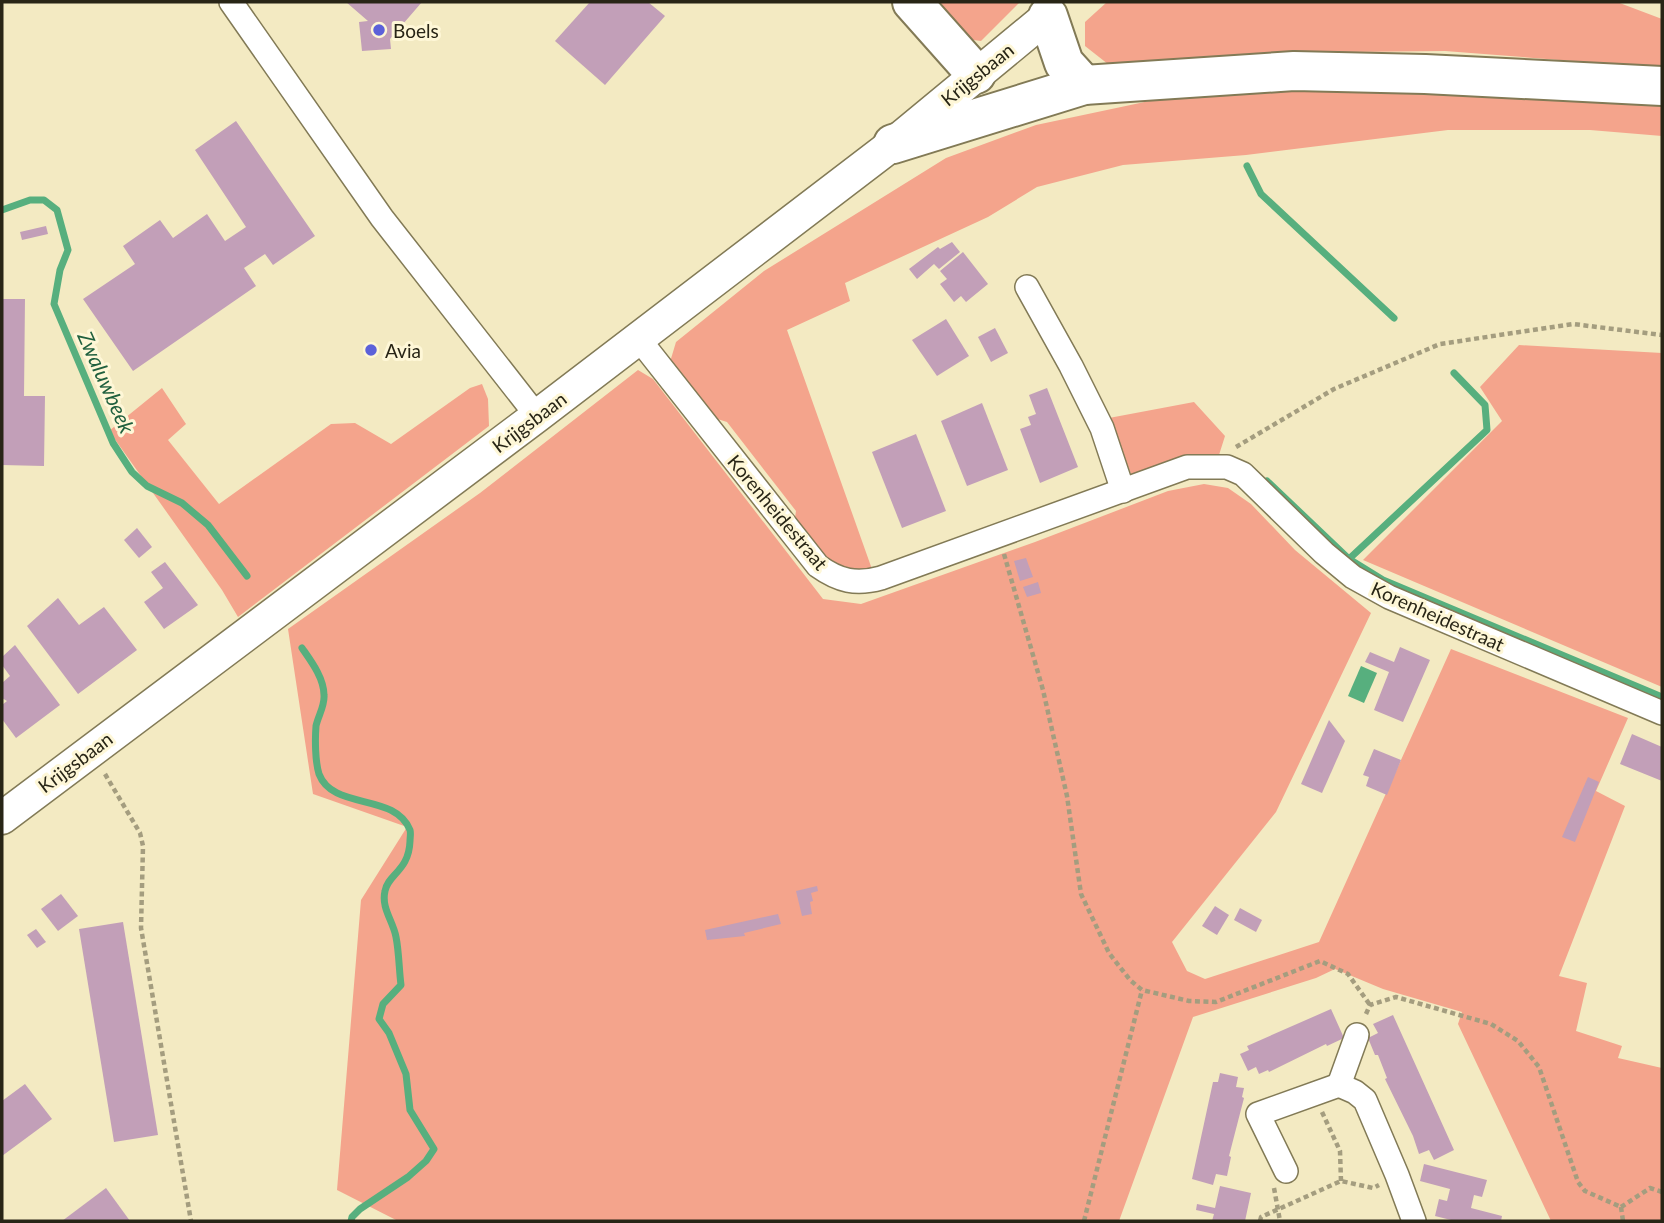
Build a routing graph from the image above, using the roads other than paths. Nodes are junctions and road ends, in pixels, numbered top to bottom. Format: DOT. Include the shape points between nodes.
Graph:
graph roads {
  1 [pos="231,2"];
  2 [pos="912,2"];
  3 [pos="1048,16"];
  4 [pos="975,74"];
  5 [pos="1084,85"];
  6 [pos="1662,86"];
  7 [pos="894,144"];
  8 [pos="1027,287"];
  9 [pos="638,338"];
  10 [pos="537,416"];
  11 [pos="1123,491"];
  12 [pos="1662,713"];
  13 [pos="2,818"];
  14 [pos="1357,1035"];
  15 [pos="1339,1085"];
  16 [pos="1286,1171"];
  17 [pos="1413,1221"];
  1 -- 10 [label="street" via="382,218"];
  2 -- 4 [label="highway"];
  3 -- 4 [label="main road, Krijgsbaan"];
  3 -- 5 [label="highway" via="1064,63"];
  4 -- 7 [label="main road, Krijgsbaan"];
  5 -- 6 [label="highway" via="1294,71"];
  5 -- 7 [label="highway"];
  7 -- 9 [label="main road, Krijgsbaan"];
  8 -- 11 [label="street" via="1102,428"];
  9 -- 10 [label="main road, Krijgsbaan"];
  9 -- 11 [label="street, Korenheidestraat" via="818,566 851,582 866,582"];
  10 -- 13 [label="main road, Krijgsbaan"];
  11 -- 12 [label="street, Korenheidestraat" via="1187,467 1227,467 1243,474 1353,577 1389,597"];
  14 -- 15 [label="street"];
  15 -- 16 [label="street" via="1258,1114"];
  15 -- 17 [label="street" via="1365,1100"];
}
